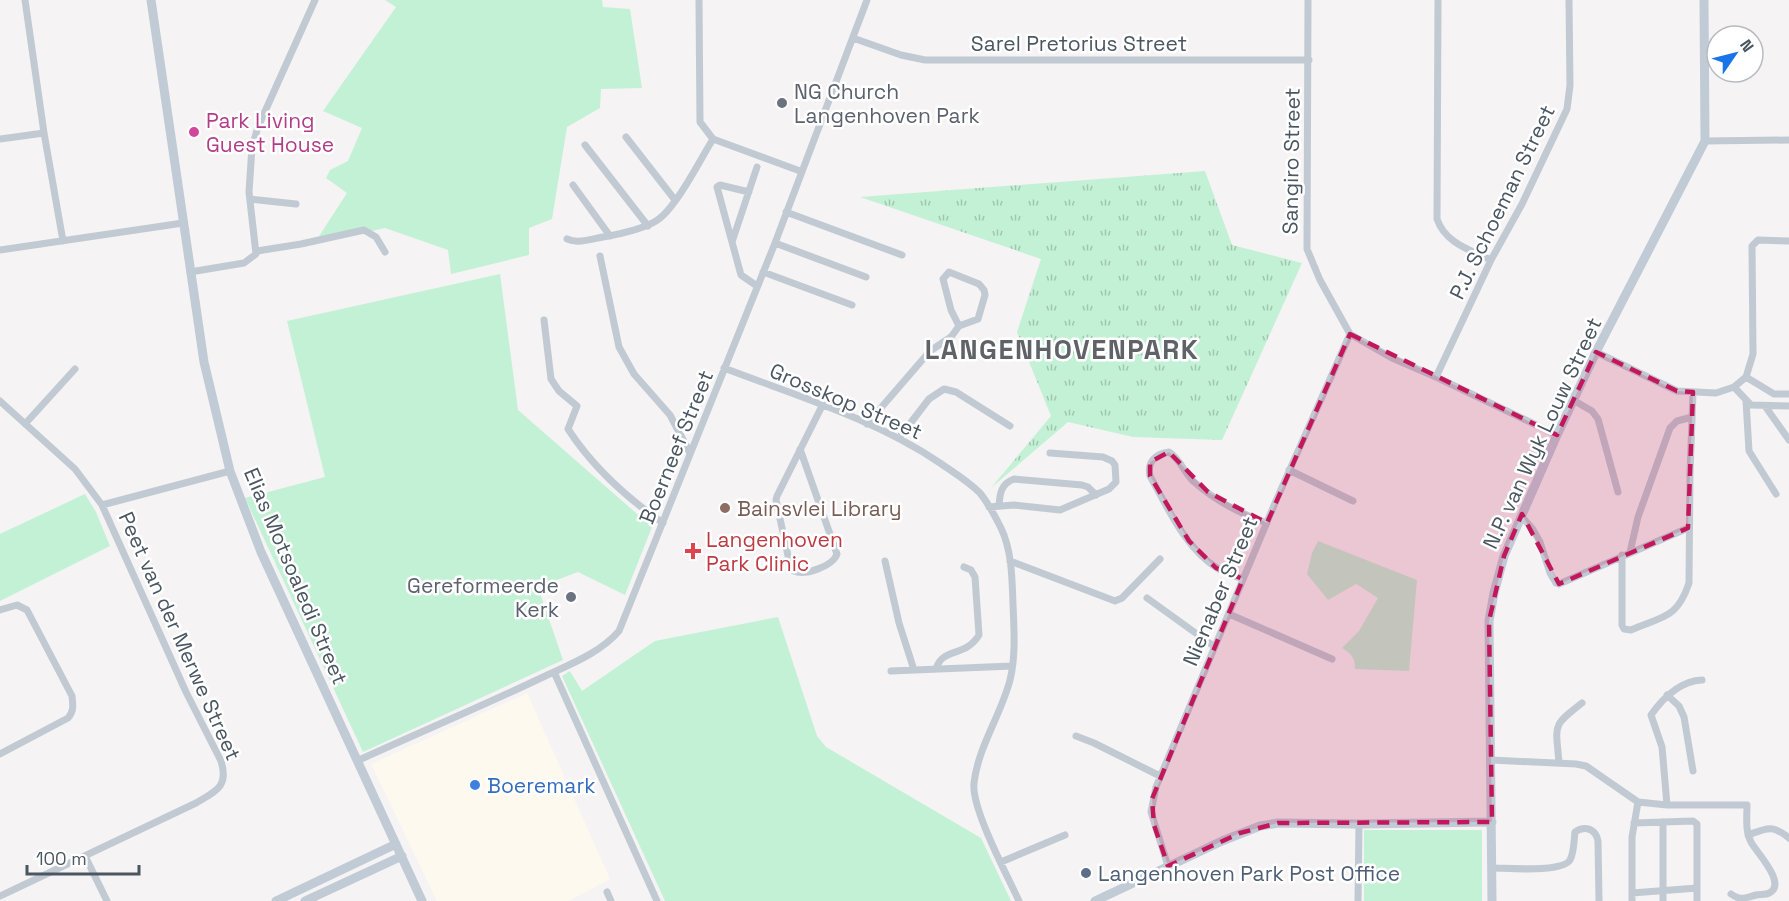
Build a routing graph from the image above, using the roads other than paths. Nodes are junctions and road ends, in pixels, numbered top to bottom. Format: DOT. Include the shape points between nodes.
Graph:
graph roads {
  1 [pos="25,0"];
  2 [pos="151,0"];
  3 [pos="315,0"];
  4 [pos="699,0"];
  5 [pos="867,0"];
  6 [pos="1308,0"];
  7 [pos="1438,0"];
  8 [pos="1569,0"];
  9 [pos="1704,0"];
  10 [pos="853,38"];
  11 [pos="1309,60"];
  12 [pos="44,133"];
  13 [pos="626,137"];
  14 [pos="0,139"];
  15 [pos="713,139"];
  16 [pos="1789,140"];
  17 [pos="1705,141"];
  18 [pos="585,145"];
  19 [pos="757,167"];
  20 [pos="800,171"];
  21 [pos="573,185"];
  22 [pos="749,192"];
  23 [pos="249,199"];
  24 [pos="675,200"];
  25 [pos="297,204"];
  26 [pos="786,212"];
  27 [pos="183,223"];
  28 [pos="648,226"];
  29 [pos="610,236"];
  30 [pos="567,239"];
  31 [pos="63,241"];
  32 [pos="1789,241"];
  33 [pos="732,242"];
  34 [pos="774,243"];
  35 [pos="0,250"];
  36 [pos="257,251"];
  37 [pos="385,252"];
  38 [pos="902,255"];
  39 [pos="600,256"];
  40 [pos="1491,260"];
  41 [pos="190,272"];
  42 [pos="763,272"];
  43 [pos="866,277"];
  44 [pos="757,286"];
  45 [pos="852,305"];
  46 [pos="544,320"];
  47 [pos="959,326"];
  48 [pos="1350,334"];
  49 [pos="1596,352"];
  50 [pos="724,368"];
  51 [pos="75,369"];
  52 [pos="1436,377"];
  53 [pos="1746,377"];
  54 [pos="1734,387"];
  55 [pos="1693,392"];
  56 [pos="1789,394"];
  57 [pos="1573,400"];
  58 [pos="0,401"];
  59 [pos="1746,401"];
  60 [pos="822,406"];
  61 [pos="1765,406"];
  62 [pos="1789,406"];
  63 [pos="1692,417"];
  64 [pos="25,424"];
  65 [pos="867,424"];
  66 [pos="1010,426"];
  67 [pos="1557,435"];
  68 [pos="898,438"];
  69 [pos="1789,440"];
  70 [pos="800,448"];
  71 [pos="690,453"];
  72 [pos="1050,453"];
  73 [pos="1289,470"];
  74 [pos="230,471"];
  75 [pos="1618,492"];
  76 [pos="1776,494"];
  77 [pos="1096,495"];
  78 [pos="1353,501"];
  79 [pos="102,505"];
  80 [pos="999,505"];
  81 [pos="989,507"];
  82 [pos="1521,516"];
  83 [pos="663,522"];
  84 [pos="1267,523"];
  85 [pos="1688,528"];
  86 [pos="1630,552"];
  87 [pos="1622,555"];
  88 [pos="1160,559"];
  89 [pos="885,561"];
  90 [pos="1010,561"];
  91 [pos="964,567"];
  92 [pos="1243,579"];
  93 [pos="1147,598"];
  94 [pos="0,610"];
  95 [pos="1229,614"];
  96 [pos="1215,647"];
  97 [pos="1332,659"];
  98 [pos="1012,666"];
  99 [pos="936,669"];
  100 [pos="914,670"];
  101 [pos="891,671"];
  102 [pos="554,672"];
  103 [pos="1702,680"];
  104 [pos="1667,695"];
  105 [pos="1582,703"];
  106 [pos="1076,736"];
  107 [pos="0,754"];
  108 [pos="1491,760"];
  109 [pos="357,761"];
  110 [pos="1559,763"];
  111 [pos="1693,771"];
  112 [pos="1160,776"];
  113 [pos="1638,802"];
  114 [pos="1667,805"];
  115 [pos="1492,822"];
  116 [pos="1663,822"];
  117 [pos="1634,823"];
  118 [pos="1359,824"];
  119 [pos="389,830"];
  120 [pos="1065,835"];
  121 [pos="1748,835"];
  122 [pos="1789,838"];
  123 [pos="396,844"];
  124 [pos="373,854"];
  125 [pos="85,856"];
  126 [pos="402,856"];
  127 [pos="1001,862"];
  128 [pos="382,864"];
  129 [pos="1168,866"];
  130 [pos="1492,868"];
  131 [pos="408,870"];
  132 [pos="1697,888"];
  133 [pos="607,892"];
  134 [pos="1663,892"];
  135 [pos="1731,894"];
  136 [pos="0,896"];
  137 [pos="1632,897"];
  138 [pos="107,901"];
  139 [pos="276,901"];
  140 [pos="305,901"];
  141 [pos="422,901"];
  142 [pos="611,901"];
  143 [pos="657,901"];
  144 [pos="1019,901"];
  145 [pos="1095,901"];
  146 [pos="1358,901"];
  147 [pos="1492,901"];
  148 [pos="1599,901"];
  149 [pos="1663,901"];
  150 [pos="1697,901"];
  1 -- 12 [label="street"];
  2 -- 27 [label="street, Elias Motsoaledi Street"];
  3 -- 23 [label="street" via="258,127 252,147"];
  4 -- 15 [label="street" via="700,122"];
  5 -- 10 [label="street, Boerneef Street"];
  6 -- 11 [label="street, Sangiro Street"];
  7 -- 40 [label="street" via="1437,219 1449,239"];
  8 -- 40 [label="street, P.J. Schoeman Street" via="1567,109"];
  9 -- 17 [label="street, N.P. van Wyk Louw Street"];
  10 -- 11 [label="street, Sarel Pretorius Street" via="925,60"];
  10 -- 20 [label="street, Boerneef Street"];
  11 -- 48 [label="street, Sangiro Street" via="1308,249"];
  12 -- 14 [label="street"];
  12 -- 31 [label="street"];
  13 -- 24 [label="street"];
  15 -- 20 [label="street"];
  15 -- 24 [label="street"];
  16 -- 17 [label="street"];
  17 -- 49 [label="street, N.P. van Wyk Louw Street"];
  18 -- 28 [label="street"];
  19 -- 22 [label="street"];
  20 -- 26 [label="street, Boerneef Street"];
  21 -- 29 [label="street"];
  22 -- 33 [label="street"];
  22 -- 33 [label="street" via="717,187"];
  23 -- 25 [label="street"];
  23 -- 36 [label="street"];
  24 -- 28 [label="street" via="663,216"];
  26 -- 34 [label="street, Boerneef Street"];
  26 -- 38 [label="street"];
  27 -- 31 [label="street"];
  27 -- 41 [label="street, Elias Motsoaledi Street"];
  28 -- 29 [label="street"];
  29 -- 30 [label="street" via="577,242"];
  31 -- 35 [label="street"];
  32 -- 53 [label="street" via="1758,240 1752,246 1753,354"];
  33 -- 44 [label="street" via="741,275"];
  34 -- 42 [label="street, Boerneef Street"];
  34 -- 43 [label="street"];
  36 -- 37 [label="street" via="366,230 379,239"];
  36 -- 41 [label="street" via="244,263"];
  39 -- 71 [label="street" via="619,347 634,374 670,415"];
  40 -- 52 [label="street, P.J. Schoeman Street"];
  41 -- 74 [label="street, Elias Motsoaledi Street" via="209,387"];
  42 -- 44 [label="street, Boerneef Street"];
  42 -- 45 [label="street"];
  44 -- 50 [label="street, Boerneef Street"];
  46 -- 83 [label="street" via="551,379 577,406 568,429 617,486"];
  47 -- 47 [label="street" via="943,279 948,272 979,284 985,292 979,317"];
  47 -- 65 [label="street" via="951,337 930,351"];
  48 -- 52 [label="street"];
  48 -- 73 [label="street, Nienaber Street"];
  49 -- 55 [label="street" via="1677,391"];
  49 -- 57 [label="street, N.P. van Wyk Louw Street"];
  50 -- 60 [label="street, Grosskop Street"];
  50 -- 71 [label="street, Boerneef Street"];
  51 -- 64 [label="street"];
  52 -- 67 [label="street"];
  53 -- 54 [label="street"];
  53 -- 56 [label="street" via="1774,394"];
  54 -- 55 [label="street" via="1716,393"];
  54 -- 59 [label="street"];
  55 -- 63 [label="street"];
  57 -- 67 [label="street, N.P. van Wyk Louw Street"];
  57 -- 75 [label="street" via="1598,419"];
  58 -- 64 [label="street"];
  59 -- 61 [label="street"];
  59 -- 76 [label="street" via="1749,451"];
  60 -- 65 [label="street, Grosskop Street"];
  60 -- 70 [label="street"];
  61 -- 62 [label="street"];
  61 -- 69 [label="street"];
  63 -- 85 [label="street"];
  63 -- 86 [label="street" via="1677,421 1670,428 1638,517"];
  64 -- 79 [label="street" via="75,469"];
  65 -- 68 [label="street, Grosskop Street"];
  66 -- 68 [label="street" via="945,389 928,399"];
  67 -- 82 [label="street, N.P. van Wyk Louw Street"];
  68 -- 81 [label="street, Grosskop Street" via="969,484"];
  70 -- 70 [label="street" via="776,500 790,565 796,573 829,564 837,554"];
  71 -- 83 [label="street, Boerneef Street"];
  72 -- 77 [label="street" via="1112,461 1116,482"];
  73 -- 78 [label="street"];
  73 -- 84 [label="street, Nienaber Street"];
  74 -- 79 [label="street"];
  74 -- 109 [label="street, Elias Motsoaledi Street" via="261,552"];
  77 -- 80 [label="street" via="1060,510"];
  77 -- 80 [label="street" via="1082,485 1014,479 1004,485"];
  79 -- 125 [label="street, Peet van der Merwe Street" via="221,761 225,779 214,792 196,803"];
  80 -- 81 [label="street"];
  81 -- 90 [label="street, Grosskop Street" via="1005,539"];
  82 -- 87 [label="street" via="1536,533 1556,583"];
  82 -- 108 [label="street, N.P. van Wyk Louw Street" via="1504,556 1490,621"];
  83 -- 102 [label="street, Boerneef Street" via="619,631 605,645"];
  84 -- 92 [label="street, Nienaber Street"];
  84 -- 92 [label="street" via="1249,517 1194,482 1169,452 1150,462 1150,476 1189,542 1216,568"];
  85 -- 86 [label="street"];
  85 -- 87 [label="street" via="1689,583 1683,600 1673,612 1630,630 1623,625"];
  86 -- 87 [label="street"];
  88 -- 90 [label="street" via="1115,601"];
  89 -- 100 [label="street"];
  90 -- 98 [label="street, Grosskop Street"];
  91 -- 99 [label="street" via="975,577 979,635 966,650 944,656"];
  92 -- 95 [label="street, Nienaber Street"];
  93 -- 96 [label="street"];
  94 -- 107 [label="street" via="17,605 27,610 74,707 68,718"];
  95 -- 96 [label="street, Nienaber Street"];
  95 -- 97 [label="street"];
  96 -- 112 [label="street, Nienaber Street"];
  98 -- 99 [label="street"];
  98 -- 127 [label="street, Grosskop Street" via="974,785 978,811"];
  99 -- 100 [label="street"];
  100 -- 101 [label="street"];
  102 -- 109 [label="street, Boerneef Street"];
  102 -- 143 [label="street"];
  103 -- 104 [label="street" via="1681,685"];
  104 -- 111 [label="street" via="1684,717"];
  104 -- 114 [label="street" via="1651,718 1662,747"];
  105 -- 110 [label="street" via="1562,718 1557,727"];
  106 -- 112 [label="street"];
  108 -- 110 [label="street"];
  108 -- 115 [label="street, N.P. van Wyk Louw Street"];
  109 -- 119 [label="street, Elias Motsoaledi Street"];
  110 -- 113 [label="street" via="1586,766"];
  112 -- 129 [label="street, Nienaber Street" via="1151,812"];
  113 -- 114 [label="street"];
  113 -- 117 [label="street"];
  114 -- 121 [label="street" via="1747,806"];
  115 -- 118 [label="street"];
  115 -- 130 [label="street, N.P. van Wyk Louw Street"];
  116 -- 117 [label="street"];
  116 -- 132 [label="street" via="1697,824"];
  116 -- 134 [label="street"];
  117 -- 137 [label="street"];
  118 -- 129 [label="street" via="1260,826"];
  118 -- 146 [label="street"];
  119 -- 123 [label="street, Elias Motsoaledi Street"];
  119 -- 124 [label="street" via="384,843"];
  120 -- 127 [label="street"];
  121 -- 122 [label="street" via="1774,828"];
  121 -- 135 [label="street" via="1776,884 1769,894 1742,901"];
  123 -- 124 [label="street"];
  123 -- 126 [label="street, Elias Motsoaledi Street"];
  124 -- 139 [label="street"];
  125 -- 136 [label="street, Peet van der Merwe Street"];
  125 -- 138 [label="street"];
  126 -- 128 [label="street"];
  126 -- 131 [label="street, Elias Motsoaledi Street"];
  127 -- 144 [label="street, Grosskop Street"];
  128 -- 131 [label="street" via="396,864"];
  128 -- 140 [label="street"];
  129 -- 145 [label="street"];
  130 -- 147 [label="street, N.P. van Wyk Louw Street"];
  130 -- 148 [label="street" via="1555,868 1571,858 1575,832 1591,830 1598,841"];
  131 -- 141 [label="street, Elias Motsoaledi Street"];
  132 -- 134 [label="street"];
  132 -- 150 [label="street"];
  133 -- 142 [label="street"];
  134 -- 137 [label="street"];
  134 -- 149 [label="street"];
}
